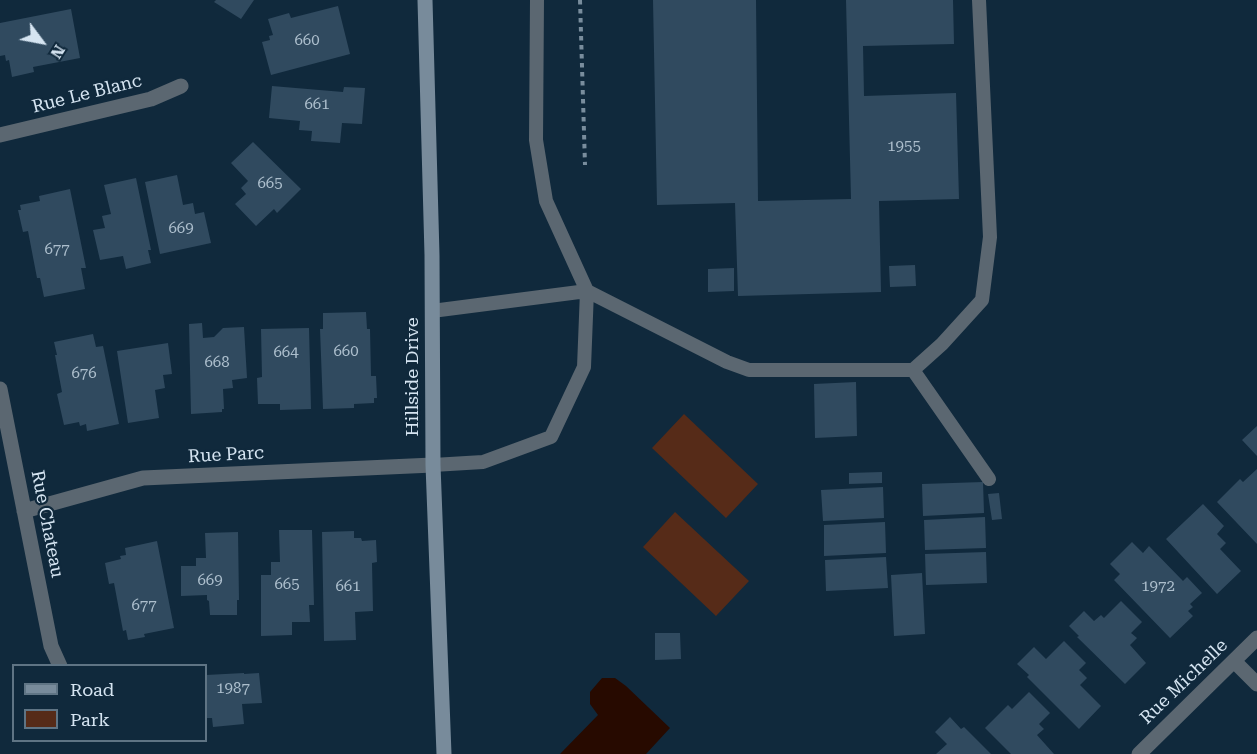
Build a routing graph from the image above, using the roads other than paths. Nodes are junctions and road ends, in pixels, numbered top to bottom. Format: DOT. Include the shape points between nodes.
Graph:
graph roads {
  1 [pos="425,0"];
  2 [pos="537,0"];
  3 [pos="979,0"];
  4 [pos="181,86"];
  5 [pos="0,135"];
  6 [pos="586,291"];
  7 [pos="432,310"];
  8 [pos="913,370"];
  9 [pos="0,389"];
  10 [pos="433,465"];
  11 [pos="989,479"];
  12 [pos="24,511"];
  13 [pos="1257,638"];
  14 [pos="1234,661"];
  15 [pos="59,664"];
  16 [pos="1257,684"];
  17 [pos="444,754"];
  18 [pos="1139,754"];
  1 -- 7 [label="street, Hillside Drive"];
  2 -- 6 [label="lane" via="536,140 546,201"];
  3 -- 8 [label="lane" via="990,237 982,300"];
  4 -- 5 [label="street, Rue Le Blanc" via="151,99"];
  6 -- 7 [label="lane"];
  6 -- 8 [label="lane" via="749,370"];
  6 -- 10 [label="lane" via="584,367 551,437 483,462"];
  7 -- 10 [label="street, Hillside Drive"];
  8 -- 11 [label="lane"];
  9 -- 12 [label="street, Rue Chateau"];
  10 -- 12 [label="street, Rue Parc" via="143,478"];
  10 -- 17 [label="street, Hillside Drive"];
  12 -- 15 [label="street, Rue Chateau" via="51,646"];
  13 -- 14 [label="street, Rue Michelle"];
  14 -- 16 [label="street"];
  14 -- 18 [label="street, Rue Michelle"];
}
